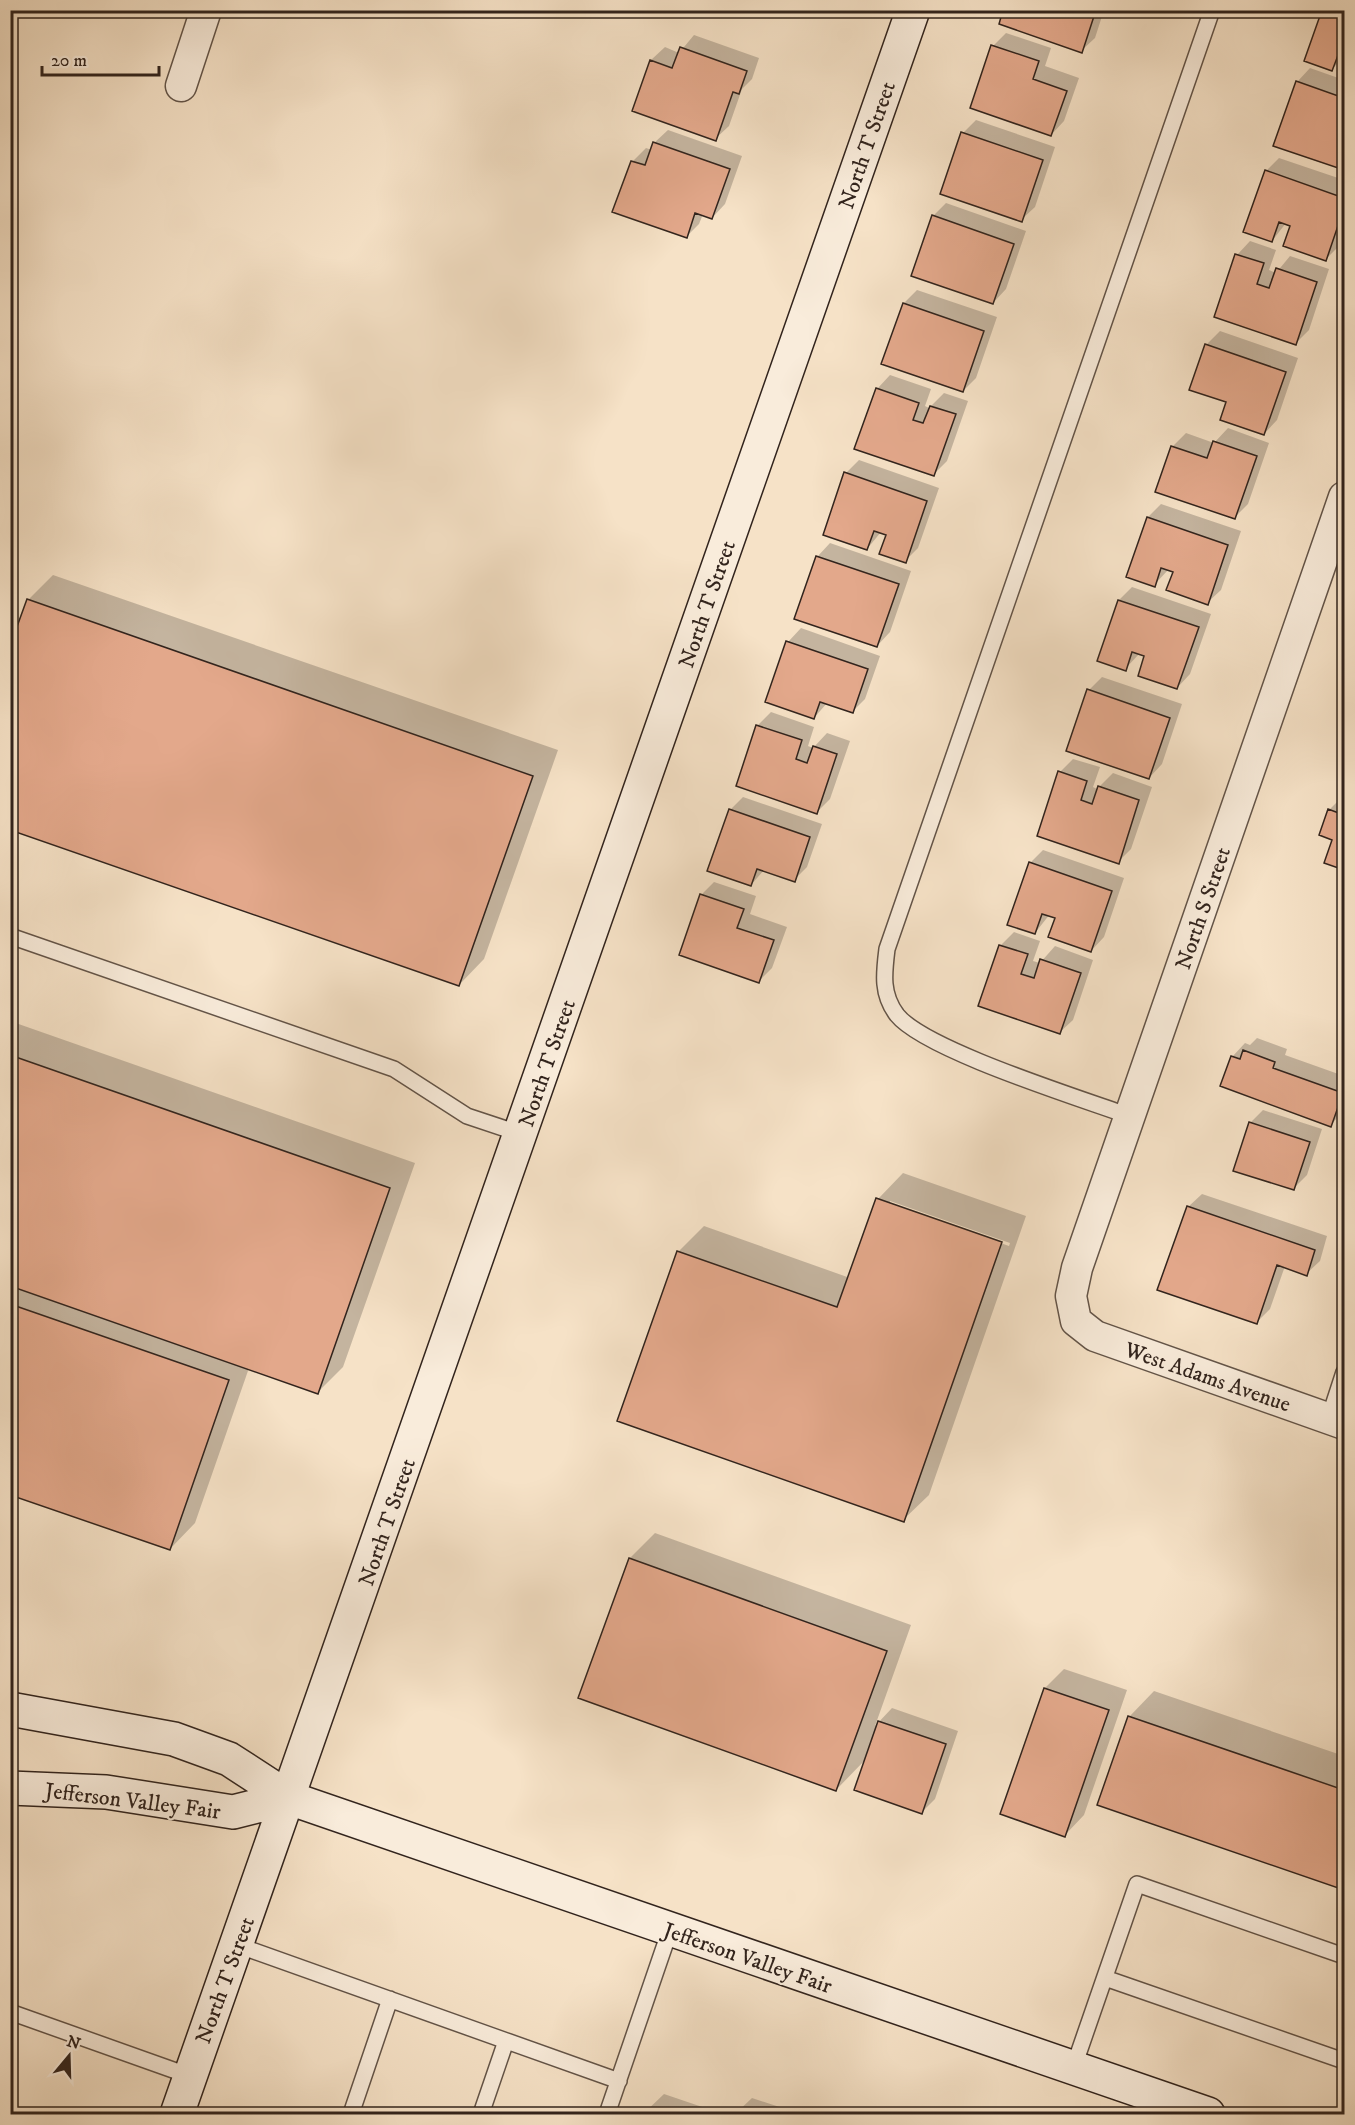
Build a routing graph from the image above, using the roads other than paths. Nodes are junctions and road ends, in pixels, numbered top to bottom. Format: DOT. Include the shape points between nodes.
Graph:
graph roads {
  1 [pos="206,10"];
  2 [pos="913,10"];
  3 [pos="1212,10"];
  4 [pos="181,86"];
  5 [pos="1344,497"];
  6 [pos="10,936"];
  7 [pos="1129,1116"];
  8 [pos="521,1134"];
  9 [pos="1076,1321"];
  10 [pos="1344,1372"];
  11 [pos="1337,1421"];
  12 [pos="10,1709"];
  13 [pos="10,1788"];
  14 [pos="289,1798"];
  15 [pos="670,1930"];
  16 [pos="237,1945"];
  17 [pos="1344,1956"];
  18 [pos="1104,1978"];
  19 [pos="390,2000"];
  20 [pos="10,2012"];
  21 [pos="506,2041"];
  22 [pos="1344,2061"];
  23 [pos="1073,2068"];
  24 [pos="190,2076"];
  25 [pos="619,2080"];
  26 [pos="177,2115"];
  27 [pos="351,2115"];
  28 [pos="481,2115"];
  29 [pos="608,2115"];
  30 [pos="1208,2115"];
  1 -- 4 [label="street"];
  2 -- 8 [label="street, North T Street"];
  3 -- 7 [label="lane" via="887,949 883,984 897,1015 919,1033 954,1051"];
  5 -- 7 [label="street, North S Street"];
  6 -- 8 [label="lane" via="394,1069 467,1116"];
  7 -- 9 [label="street, North S Street" via="1077,1268 1071,1296"];
  8 -- 14 [label="street, North T Street"];
  9 -- 11 [label="street, West Adams Avenue" via="1095,1336 1138,1353"];
  10 -- 11 [label="lane"];
  12 -- 14 [label="street, Jefferson Valley Fair" via="174,1739 229,1759"];
  13 -- 14 [label="street, Jefferson Valley Fair" via="106,1792 233,1812"];
  14 -- 15 [label="street, Jefferson Valley Fair"];
  14 -- 16 [label="street, North T Street"];
  15 -- 23 [label="street, Jefferson Valley Fair"];
  15 -- 25 [label="lane"];
  16 -- 19 [label="lane"];
  16 -- 24 [label="street, North T Street"];
  17 -- 18 [label="lane" via="1137,1884"];
  18 -- 22 [label="lane"];
  18 -- 23 [label="lane"];
  19 -- 21 [label="lane"];
  19 -- 27 [label="lane"];
  20 -- 24 [label="lane"];
  21 -- 25 [label="lane"];
  21 -- 28 [label="lane"];
  23 -- 30 [label="street, Jefferson Valley Fair"];
  24 -- 26 [label="street, North T Street"];
  25 -- 29 [label="lane"];
}
